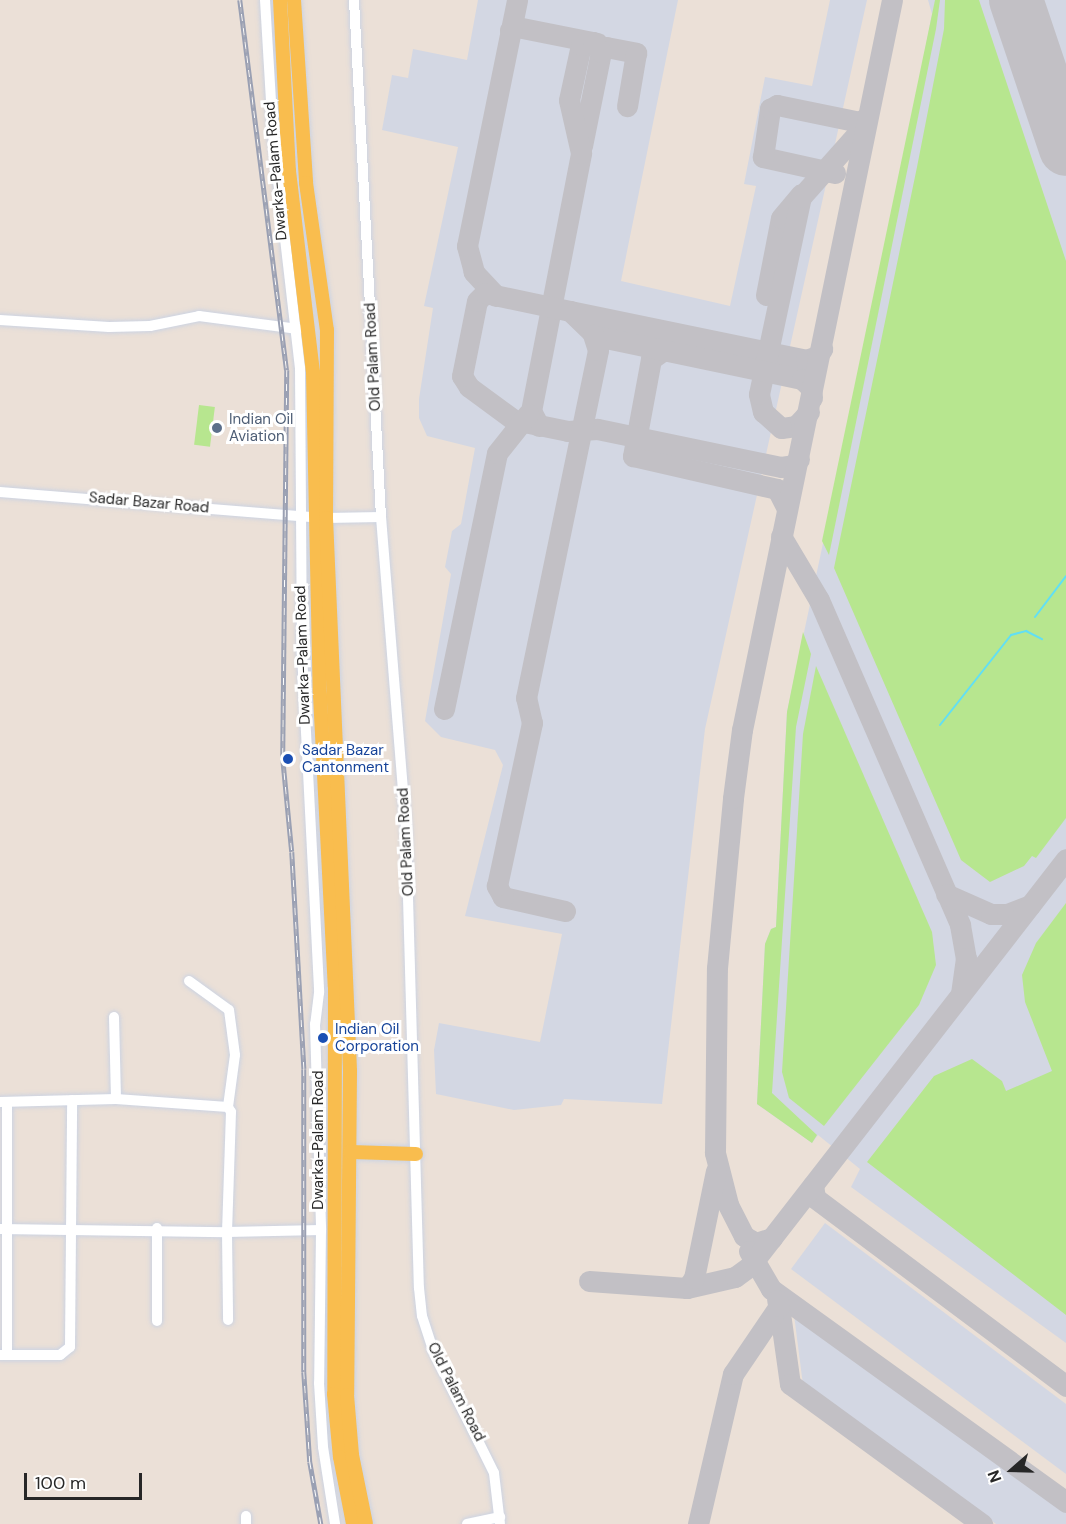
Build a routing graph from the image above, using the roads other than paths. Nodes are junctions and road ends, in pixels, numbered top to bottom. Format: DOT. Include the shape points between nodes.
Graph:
graph roads {
  1 [pos="265,0"];
  2 [pos="280,0"];
  3 [pos="294,0"];
  4 [pos="354,0"];
  5 [pos="0,320"];
  6 [pos="298,329"];
  7 [pos="0,492"];
  8 [pos="298,516"];
  9 [pos="381,517"];
  10 [pos="320,518"];
  11 [pos="189,981"];
  12 [pos="114,1017"];
  13 [pos="116,1099"];
  14 [pos="72,1100"];
  15 [pos="4,1102"];
  16 [pos="228,1107"];
  17 [pos="350,1152"];
  18 [pos="416,1155"];
  19 [pos="157,1228"];
  20 [pos="5,1229"];
  21 [pos="70,1229"];
  22 [pos="321,1230"];
  23 [pos="227,1232"];
  24 [pos="228,1320"];
  25 [pos="157,1321"];
  26 [pos="4,1355"];
  27 [pos="500,1521"];
  28 [pos="335,1524"];
  29 [pos="353,1524"];
  30 [pos="366,1524"];
  31 [pos="466,1524"];
  1 -- 6 [label="street" via="273,135"];
  2 -- 10 [label="main road, Dwarka-Palam Road" via="290,171 310,325"];
  3 -- 10 [label="main road" via="306,183 327,330"];
  4 -- 9 [label="street, Old Palam Road"];
  5 -- 6 [label="street" via="119,327 150,326 199,316"];
  6 -- 8 [label="street"];
  7 -- 8 [label="street, Sadar Bazar Road"];
  8 -- 10 [label="street, Sadar Bazar Road"];
  8 -- 22 [label="street" via="319,993 315,1024"];
  9 -- 10 [label="street, Sadar Bazar Road"];
  9 -- 18 [label="street, Old Palam Road" via="406,826"];
  10 -- 17 [label="main road, Dwarka-Palam Road" via="348,986"];
  10 -- 29 [label="main road, Dwarka-Palam Road" via="335,987 334,1394 340,1457"];
  11 -- 16 [label="street" via="229,1010 235,1055"];
  12 -- 13 [label="street"];
  13 -- 14 [label="street"];
  13 -- 16 [label="street"];
  14 -- 15 [label="street"];
  14 -- 21 [label="street"];
  15 -- 20 [label="street"];
  16 -- 23 [label="street" via="231,1112"];
  17 -- 18 [label="main road"];
  17 -- 30 [label="main road, Dwarka-Palam Road" via="347,1395 352,1455"];
  18 -- 27 [label="street, Old Palam Road" via="422,1316 433,1350 494,1473"];
  19 -- 21 [label="street"];
  19 -- 23 [label="street"];
  19 -- 25 [label="street"];
  20 -- 21 [label="street"];
  20 -- 26 [label="street"];
  21 -- 26 [label="street" via="70,1347 60,1355"];
  22 -- 23 [label="street"];
  22 -- 28 [label="street" via="319,1383 323,1447"];
  23 -- 24 [label="street"];
  27 -- 31 [label="street"];
}
